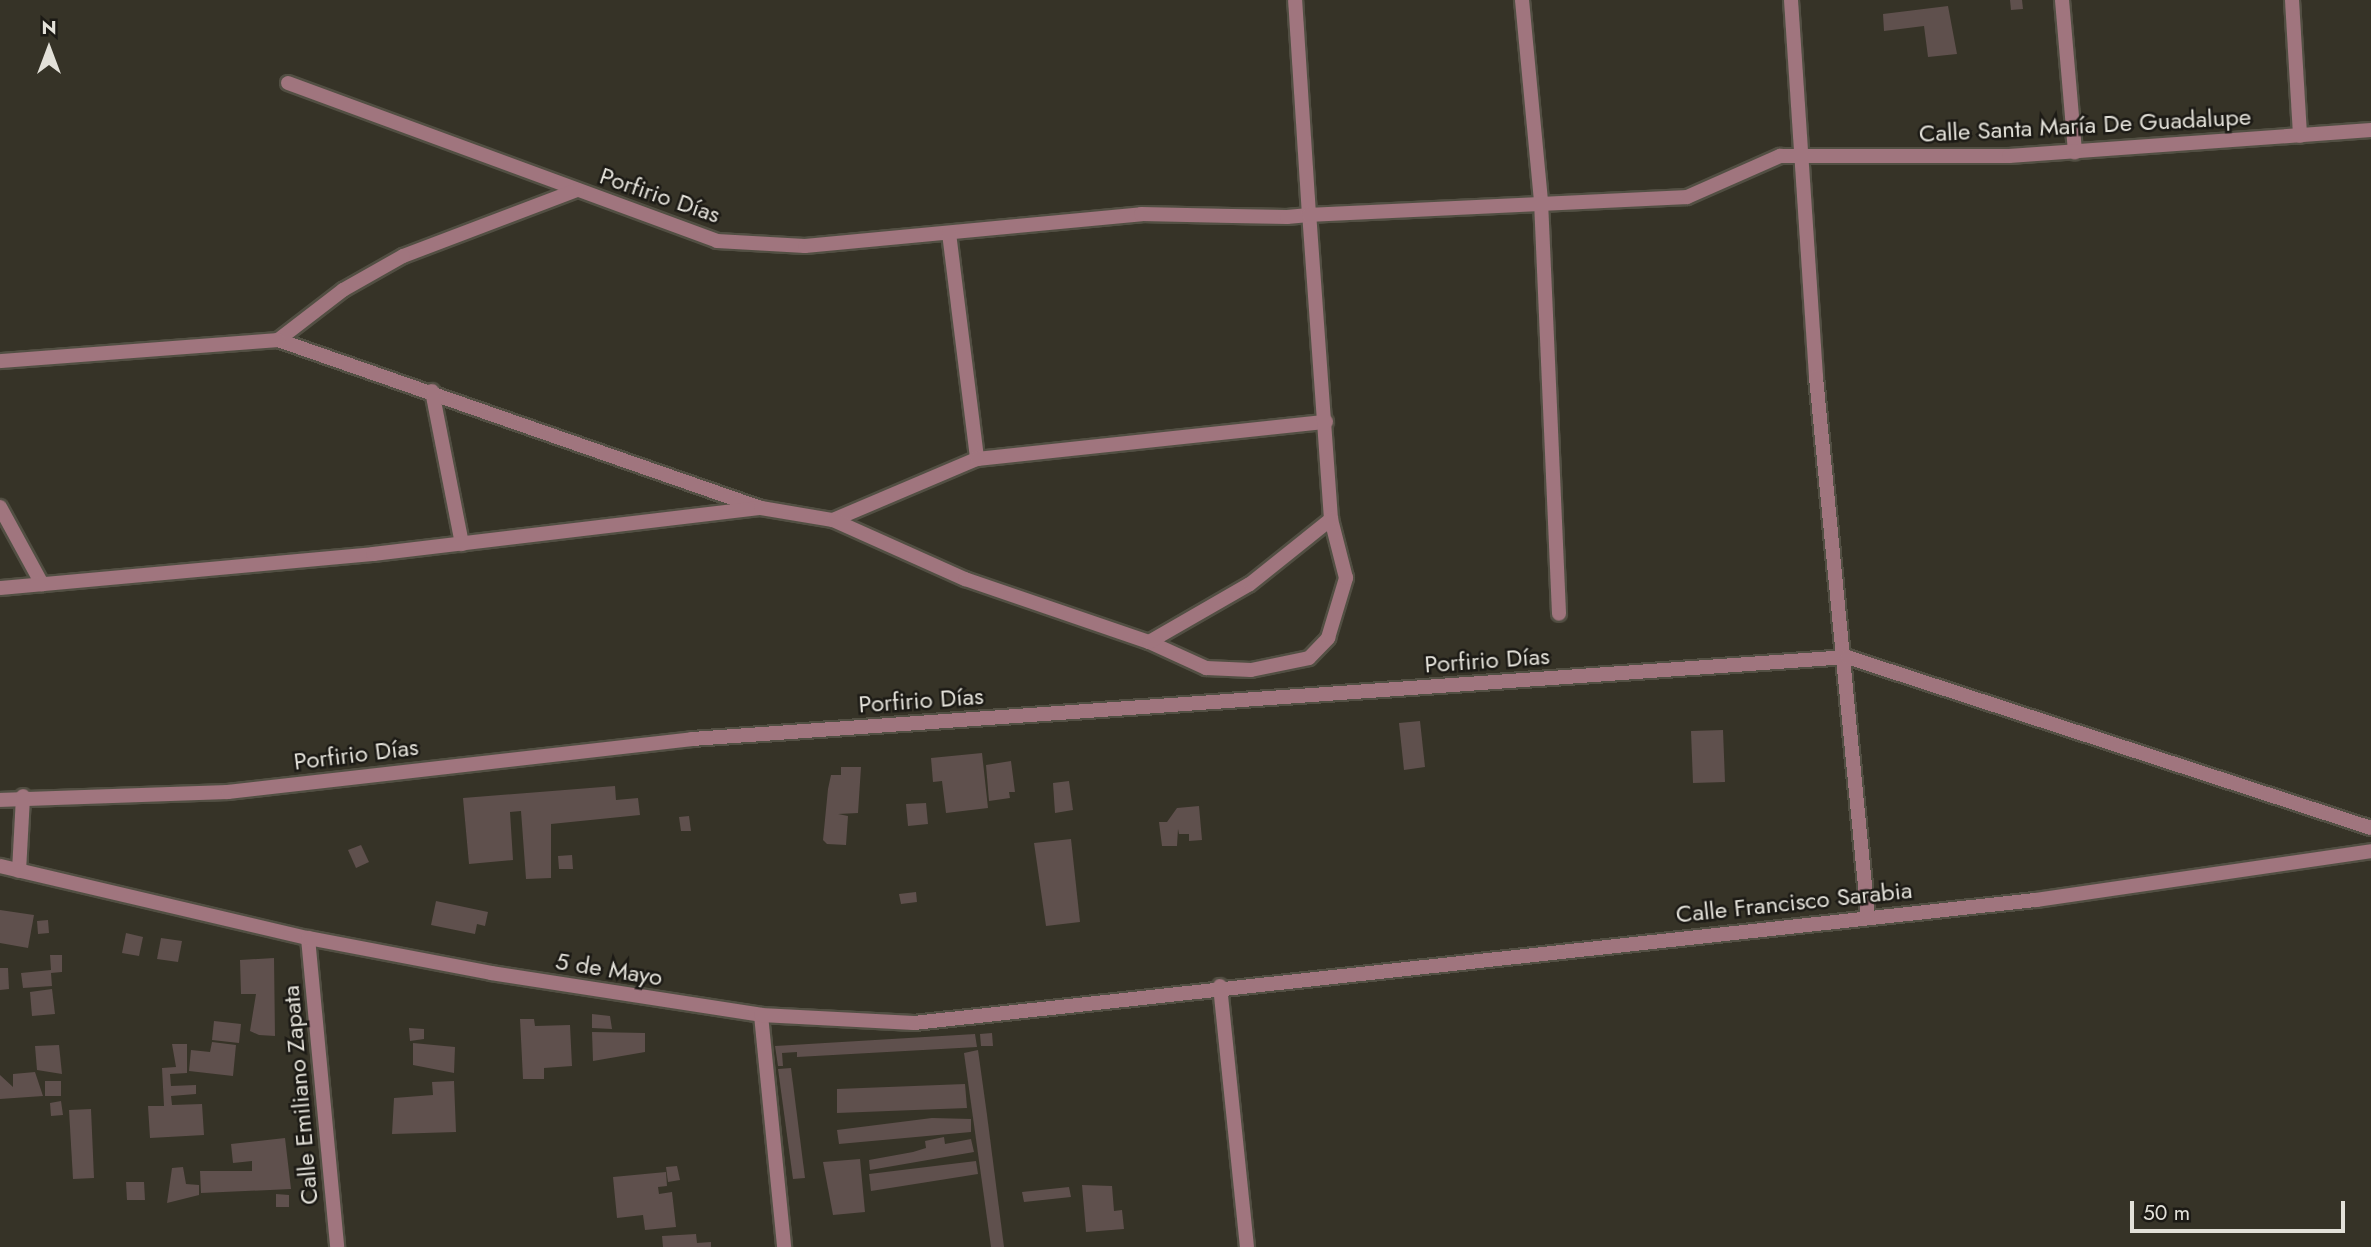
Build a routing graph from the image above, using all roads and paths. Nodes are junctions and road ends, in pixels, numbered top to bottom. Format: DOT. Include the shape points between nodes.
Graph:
graph roads {
  1 [pos="1295,0"];
  2 [pos="1522,0"];
  3 [pos="1791,0"];
  4 [pos="2062,0"];
  5 [pos="2292,0"];
  6 [pos="288,83"];
  7 [pos="2371,130"];
  8 [pos="2300,136"];
  9 [pos="2075,152"];
  10 [pos="1801,158"];
  11 [pos="577,190"];
  12 [pos="1541,201"];
  13 [pos="1309,215"];
  14 [pos="949,233"];
  15 [pos="278,340"];
  16 [pos="0,362"];
  17 [pos="432,391"];
  18 [pos="1325,422"];
  19 [pos="977,459"];
  20 [pos="0,507"];
  21 [pos="761,508"];
  22 [pos="1331,519"];
  23 [pos="833,520"];
  24 [pos="462,544"];
  25 [pos="42,584"];
  26 [pos="0,588"];
  27 [pos="1559,614"];
  28 [pos="1149,642"];
  29 [pos="1847,657"];
  30 [pos="23,796"];
  31 [pos="0,800"];
  32 [pos="2371,828"];
  33 [pos="2371,851"];
  34 [pos="0,866"];
  35 [pos="19,871"];
  36 [pos="1868,917"];
  37 [pos="308,938"];
  38 [pos="1220,986"];
  39 [pos="761,1014"];
  40 [pos="337,1247"];
  41 [pos="784,1247"];
  42 [pos="1247,1247"];
  1 -- 13 [label="street"];
  2 -- 12 [label="street"];
  3 -- 10 [label="street"];
  4 -- 9 [label="street"];
  5 -- 8 [label="street"];
  6 -- 11 [label="street, Porfirio Días"];
  7 -- 8 [label="street, Calle Santa María De Guadalupe"];
  8 -- 9 [label="street, Calle Santa María De Guadalupe"];
  9 -- 10 [label="street, Calle Santa María De Guadalupe"];
  10 -- 12 [label="street, Calle Santa María De Guadalupe" via="1758,161 1687,197"];
  10 -- 29 [label="street" via="1816,377"];
  11 -- 14 [label="street, Porfirio Días" via="717,241 805,246"];
  11 -- 15 [label="street" via="403,256 343,290"];
  12 -- 13 [label="street, Porfirio Días"];
  12 -- 27 [label="street"];
  13 -- 14 [label="street, Porfirio Días" via="1141,214"];
  13 -- 18 [label="street"];
  14 -- 19 [label="street"];
  15 -- 16 [label="street"];
  15 -- 17 [label="street"];
  17 -- 21 [label="street"];
  17 -- 24 [label="street"];
  18 -- 19 [label="street"];
  18 -- 22 [label="street"];
  19 -- 23 [label="street"];
  20 -- 25 [label="street"];
  21 -- 23 [label="street"];
  21 -- 24 [label="street"];
  22 -- 28 [label="street" via="1250,584"];
  22 -- 28 [label="street" via="1346,578 1328,638 1309,658 1251,670 1206,668"];
  23 -- 28 [label="street" via="965,579"];
  24 -- 25 [label="street"];
  25 -- 26 [label="street"];
  29 -- 30 [label="street, Porfirio Días" via="692,739 228,792"];
  29 -- 32 [label="street"];
  29 -- 36 [label="street"];
  30 -- 31 [label="street, Porfirio Días"];
  30 -- 35 [label="street"];
  33 -- 36 [label="street, Calle Francisco Sarabia" via="2036,900"];
  34 -- 35 [label="street, 5 de Mayo"];
  35 -- 37 [label="street, 5 de Mayo"];
  36 -- 38 [label="street, Calle Francisco Sarabia"];
  37 -- 39 [label="street, 5 de Mayo" via="491,974"];
  37 -- 40 [label="street, Calle Emiliano Zapata"];
  38 -- 39 [label="street, 5 de Mayo" via="914,1023"];
  38 -- 42 [label="street"];
  39 -- 41 [label="street"];
}
